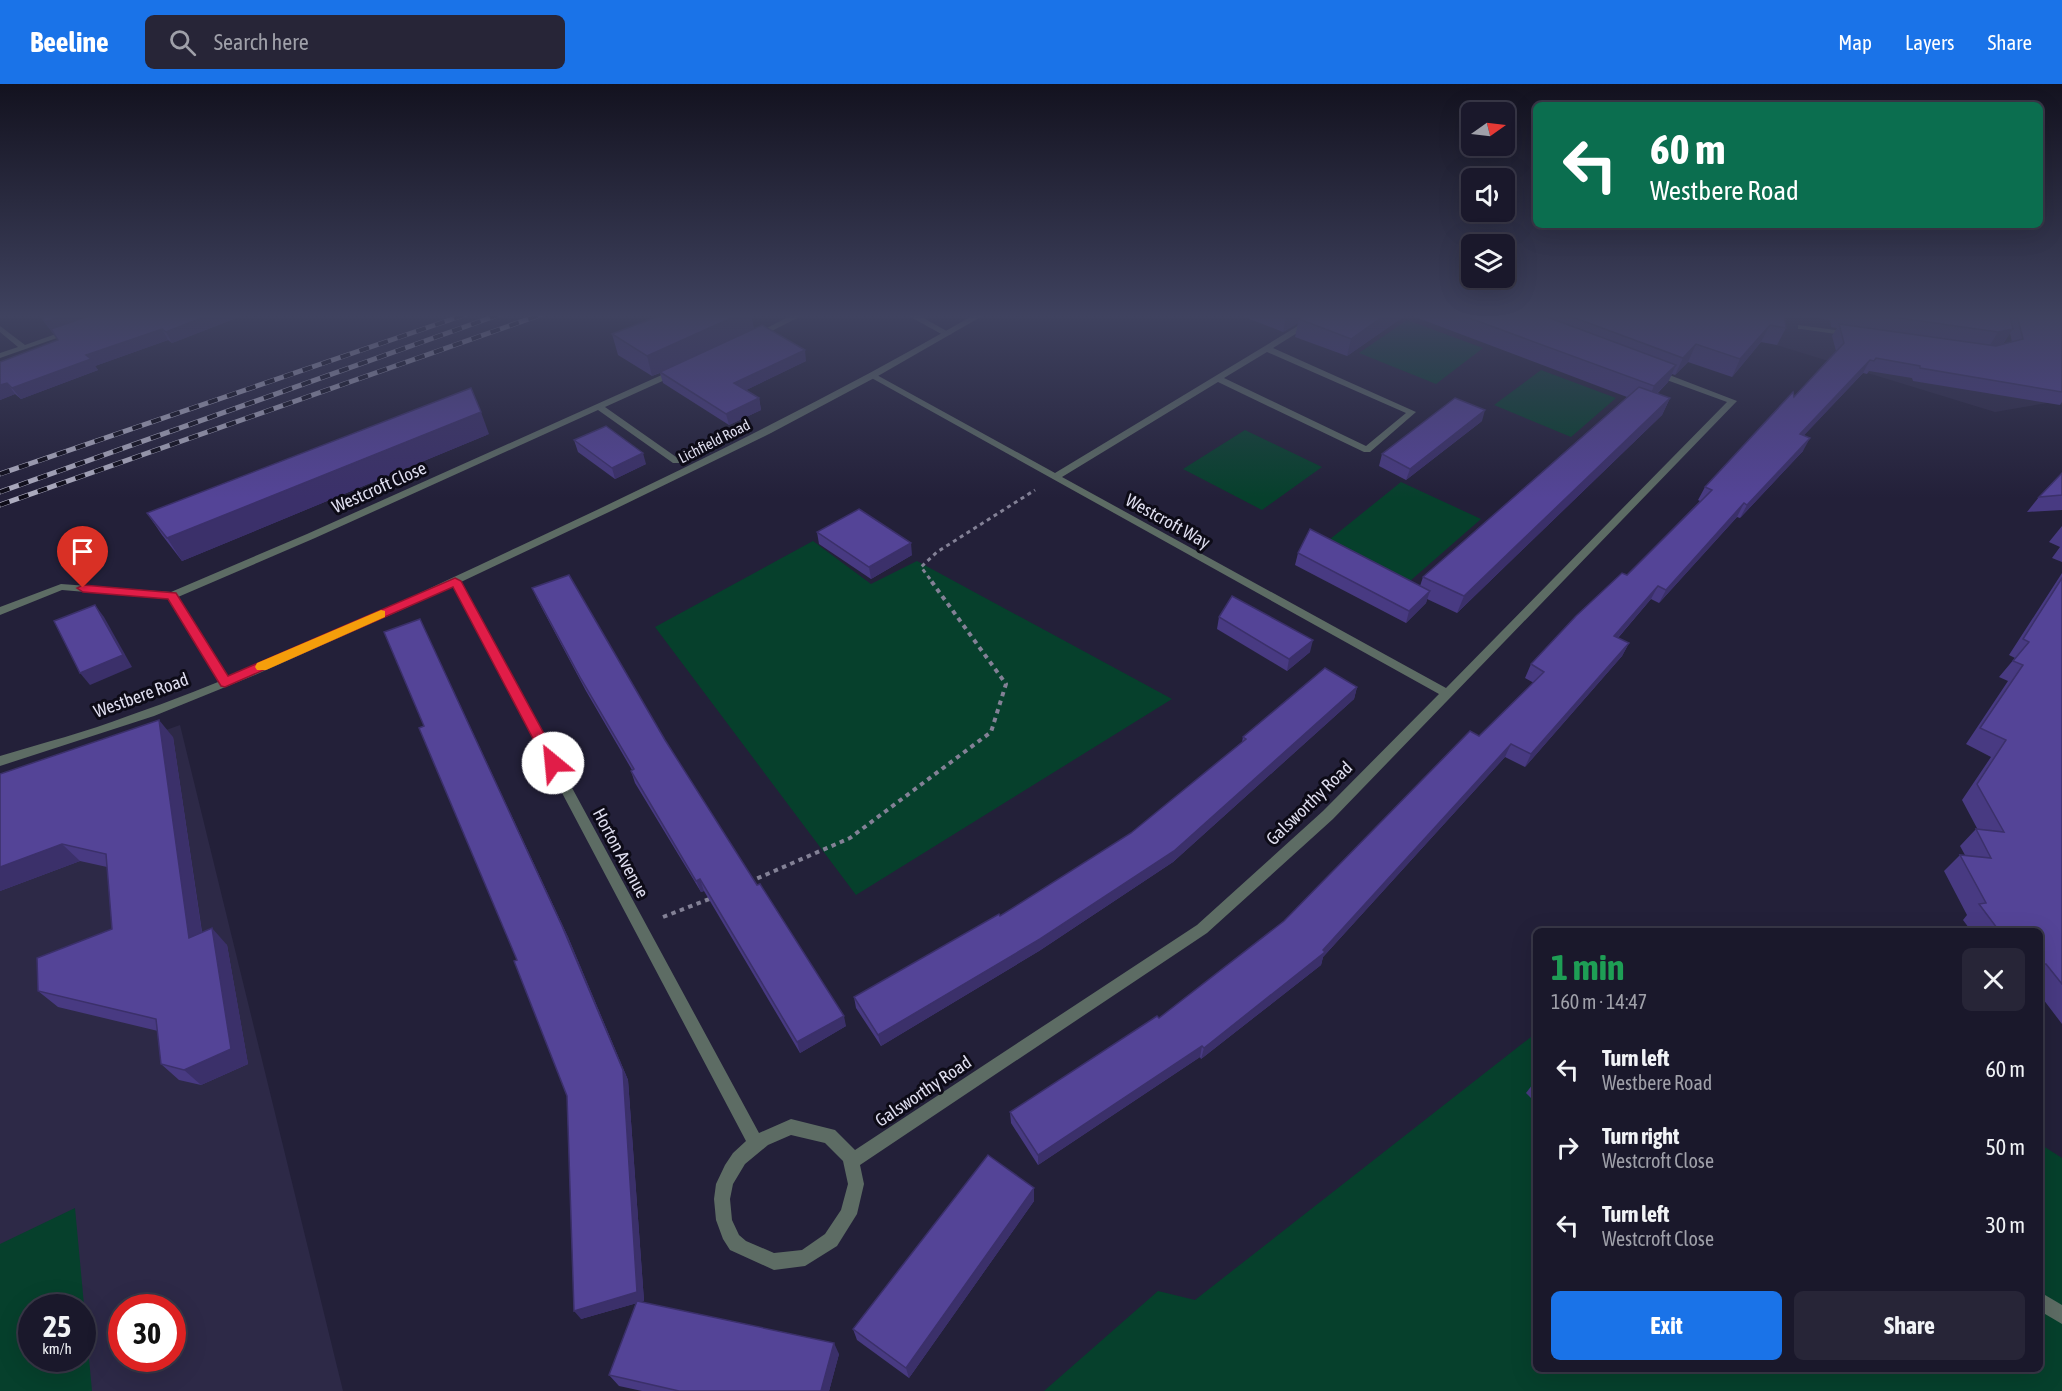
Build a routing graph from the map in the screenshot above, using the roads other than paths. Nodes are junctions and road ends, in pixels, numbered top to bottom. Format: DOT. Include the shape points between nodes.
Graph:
graph roads {
  1 [pos="667,376"];
  2 [pos="872,376"];
  3 [pos="1220,376"];
  4 [pos="1329,376"];
  5 [pos="1663,376"];
  6 [pos="1216,378"];
  7 [pos="600,407"];
  8 [pos="676,461"];
  9 [pos="1055,477"];
  10 [pos="455,581"];
  11 [pos="172,596"];
  12 [pos="0,611"];
  13 [pos="225,682"];
  14 [pos="1448,693"];
  15 [pos="0,761"];
  16 [pos="755,1142"];
  17 [pos="852,1161"];
  18 [pos="2043,1303"];
  19 [pos="2062,1315"];
  1 -- 7 [label="street, Westcroft Close"];
  2 -- 9 [label="street, Westcroft Way"];
  2 -- 10 [label="street, Lichfield Road" via="690,471"];
  3 -- 6 [label="street"];
  4 -- 6 [label="street" via="1412,412 1367,450"];
  5 -- 14 [label="street, Galsworthy Road" via="1733,401"];
  6 -- 9 [label="street"];
  7 -- 8 [label="street"];
  7 -- 11 [label="street, Westcroft Close"];
  9 -- 14 [label="street, Westcroft Way"];
  10 -- 13 [label="street, Westbere Road"];
  10 -- 16 [label="street, Horton Avenue"];
  11 -- 12 [label="street, Westcroft Close" via="61,587"];
  11 -- 13 [label="street"];
  13 -- 15 [label="street, Westbere Road" via="147,714"];
  14 -- 17 [label="street, Galsworthy Road" via="1328,815 1202,929"];
  16 -- 17 [label="street" via="771,1132 810,1128 842,1145"];
  16 -- 17 [label="street" via="736,1160 725,1181 721,1204 725,1227 746,1251 778,1262 803,1258 825,1246 842,1227 853,1206 857,1182"];
  18 -- 19 [label="street"];
}
